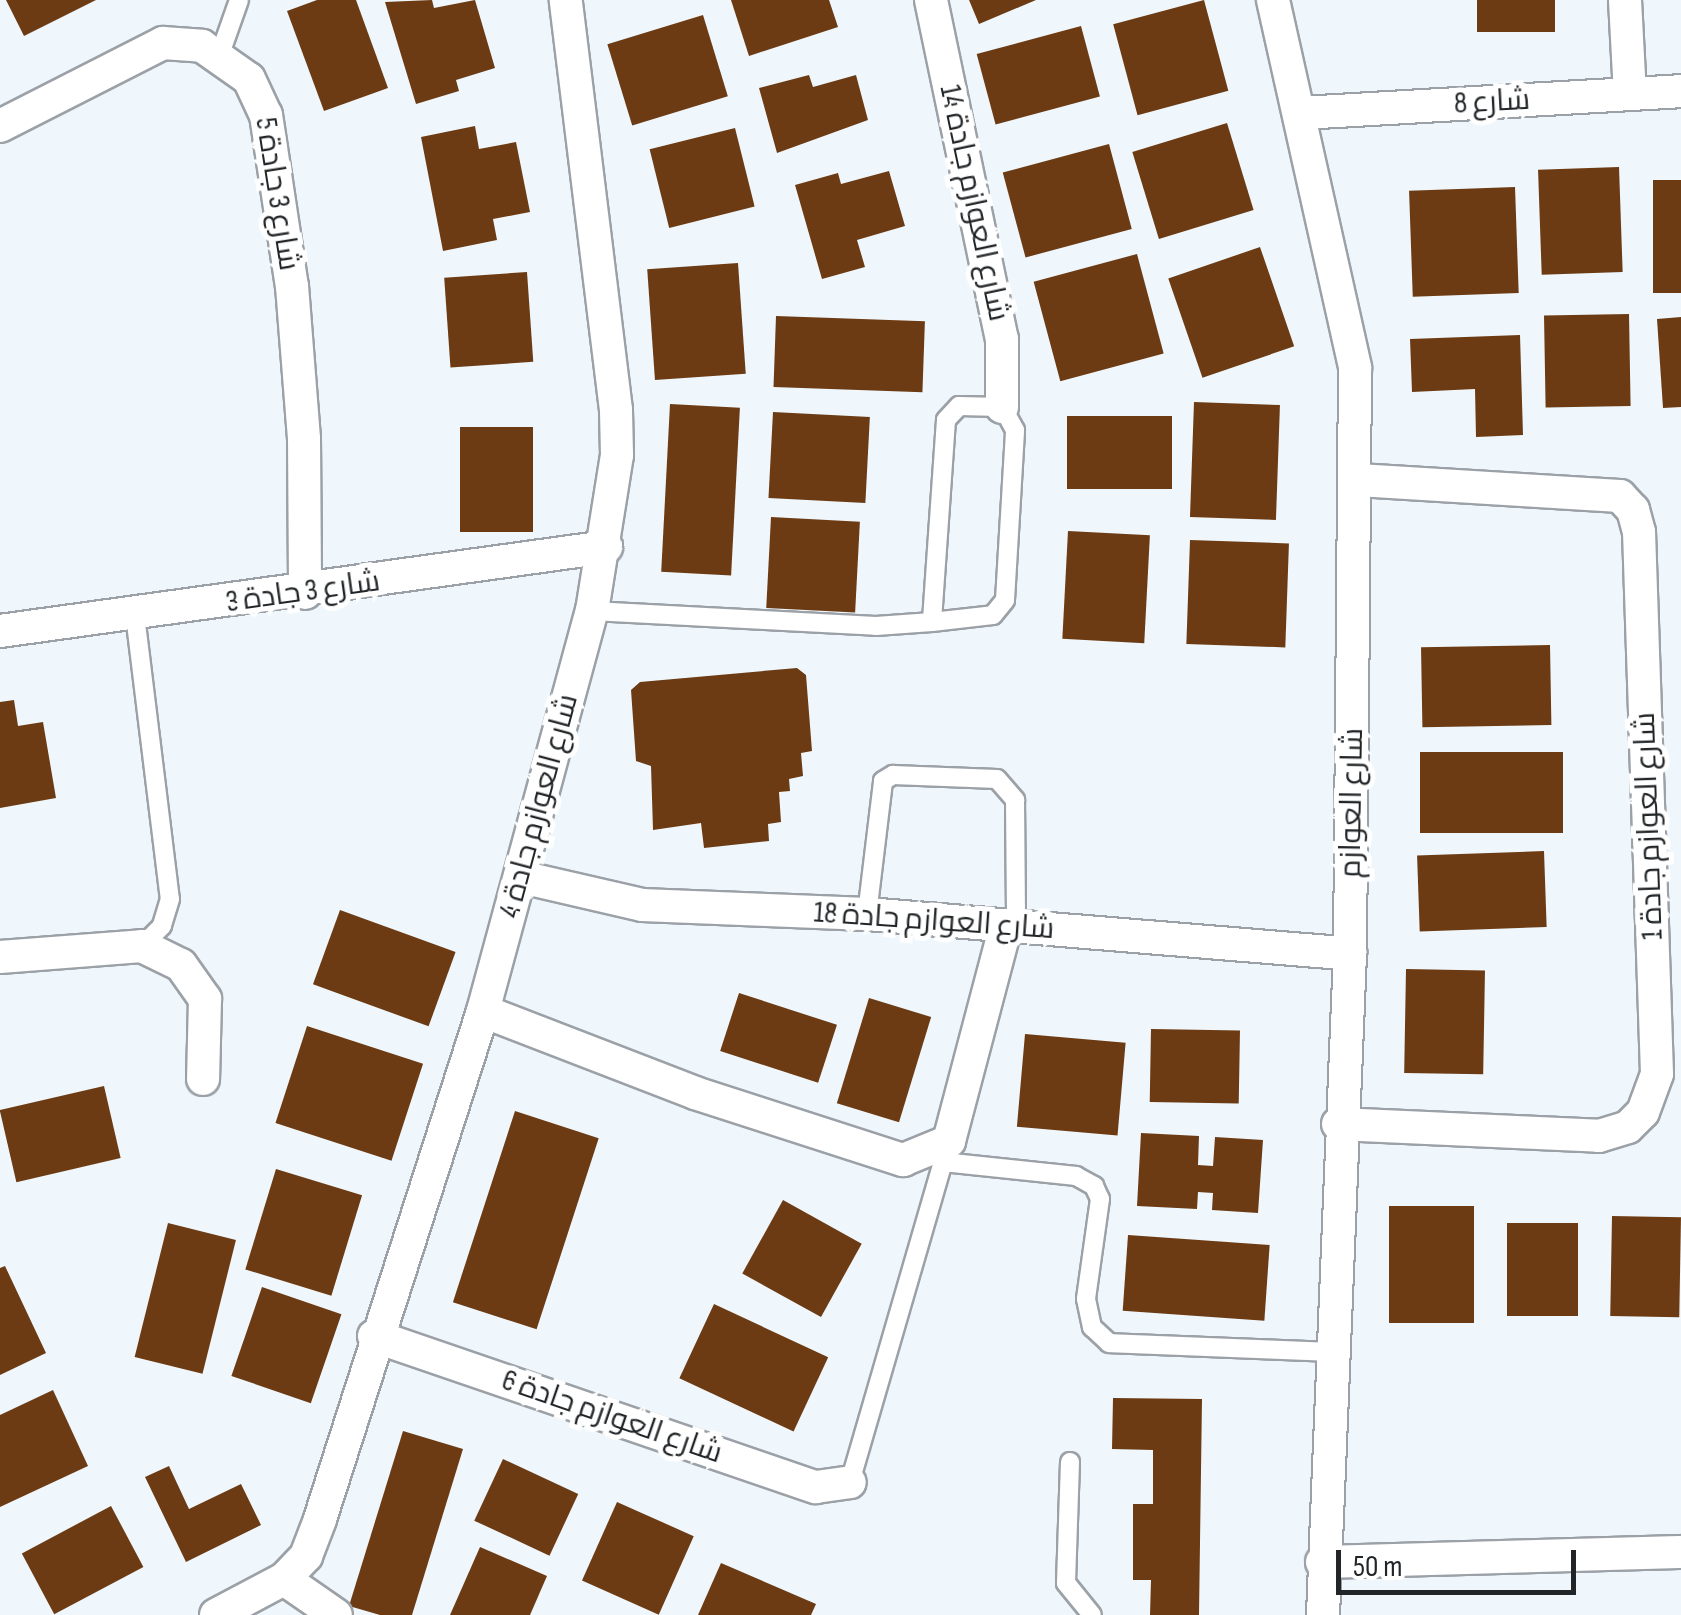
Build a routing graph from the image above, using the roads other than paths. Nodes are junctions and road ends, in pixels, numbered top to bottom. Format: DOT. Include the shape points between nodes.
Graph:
graph roads {
  1 [pos="239,0"];
  2 [pos="566,0"];
  3 [pos="931,0"];
  4 [pos="1273,0"];
  5 [pos="1626,0"];
  6 [pos="220,54"];
  7 [pos="1681,91"];
  8 [pos="1630,94"];
  9 [pos="1302,112"];
  10 [pos="0,126"];
  11 [pos="1002,408"];
  12 [pos="1357,480"];
  13 [pos="606,546"];
  14 [pos="305,593"];
  15 [pos="592,611"];
  16 [pos="135,615"];
  17 [pos="932,622"];
  18 [pos="0,631"];
  19 [pos="520,877"];
  20 [pos="867,914"];
  21 [pos="1011,926"];
  22 [pos="142,946"];
  23 [pos="1350,954"];
  24 [pos="0,958"];
  25 [pos="483,1011"];
  26 [pos="203,1080"];
  27 [pos="1338,1124"];
  28 [pos="946,1152"];
  29 [pos="374,1336"];
  30 [pos="1330,1352"];
  31 [pos="1070,1462"];
  32 [pos="850,1482"];
  33 [pos="1681,1552"];
  34 [pos="1322,1562"];
  35 [pos="284,1578"];
  36 [pos="216,1615"];
  37 [pos="336,1615"];
  38 [pos="1092,1615"];
  39 [pos="1323,1615"];
  1 -- 6 [label="lane"];
  2 -- 13 [label="street, شارع العوازم جادة 4" via="616,410"];
  3 -- 11 [label="street, شارع العوازم جادة 14" via="1002,339"];
  4 -- 9 [label="street, شارع العوازم"];
  5 -- 8 [label="street"];
  6 -- 10 [label="street" via="183,43 144,47"];
  6 -- 14 [label="street, شارع 3 جادة 5" via="260,96 282,210 300,363"];
  7 -- 8 [label="street, شارع 8"];
  8 -- 9 [label="street, شارع 8"];
  9 -- 12 [label="street, شارع العوازم" via="1354,368"];
  11 -- 17 [label="lane" via="960,406 946,420"];
  11 -- 17 [label="lane" via="1015,430 1004,600 994,615"];
  12 -- 23 [label="street, شارع العوازم"];
  12 -- 27 [label="street, شارع العوازم جادة 1" via="1620,496 1633,510 1639,532 1657,1074 1642,1112 1628,1127 1599,1136"];
  13 -- 14 [label="street, شارع 3 جادة 3"];
  13 -- 15 [label="street, شارع العوازم جادة 4"];
  14 -- 16 [label="street, شارع 3 جادة 3"];
  15 -- 17 [label="lane" via="876,626"];
  15 -- 19 [label="street, شارع العوازم جادة 4"];
  16 -- 18 [label="street, شارع 3 جادة 3"];
  16 -- 22 [label="lane" via="170,899 162,926"];
  19 -- 20 [label="street, شارع العوازم جادة 18" via="642,905"];
  19 -- 25 [label="street, شارع العوازم جادة 4"];
  20 -- 21 [label="street, شارع العوازم جادة 18"];
  20 -- 21 [label="lane" via="883,782 894,775 997,779 1015,800"];
  21 -- 23 [label="street, شارع العوازم جادة 18"];
  21 -- 28 [label="street"];
  22 -- 24 [label="street"];
  22 -- 26 [label="street" via="182,965 205,999"];
  23 -- 27 [label="street, شارع العوازم"];
  25 -- 28 [label="street" via="695,1093 903,1160"];
  25 -- 29 [label="street, شارع العوازم جادة 4"];
  27 -- 30 [label="street, شارع العوازم"];
  28 -- 30 [label="lane" via="1076,1176 1094,1186 1100,1200 1086,1299 1092,1327 1109,1342"];
  28 -- 32 [label="lane"];
  29 -- 32 [label="street, شارع العوازم جادة 6" via="816,1487"];
  29 -- 35 [label="street, شارع العوازم جادة 4" via="320,1519 306,1556"];
  30 -- 34 [label="street, شارع العوازم"];
  31 -- 38 [label="lane" via="1066,1583"];
  33 -- 34 [label="street"];
  34 -- 39 [label="street, شارع العوازم"];
  35 -- 36 [label="street, شارع العوازم جادة 4"];
  35 -- 37 [label="street"];
}
